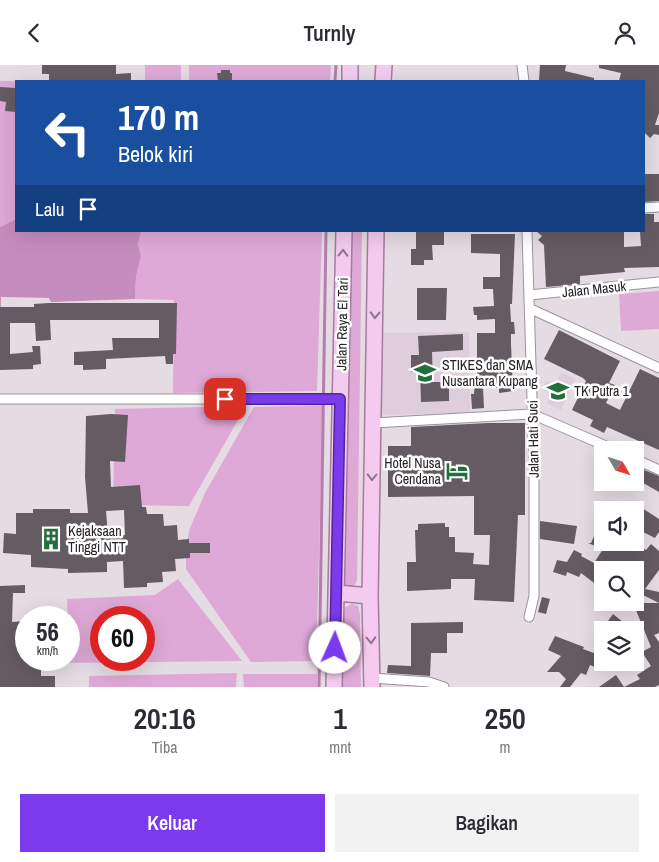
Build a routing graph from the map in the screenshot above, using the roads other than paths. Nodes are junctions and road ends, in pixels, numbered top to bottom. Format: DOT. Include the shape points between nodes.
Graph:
graph roads {
  1 [pos="350,65"];
  2 [pos="384,65"];
  3 [pos="522,65"];
  4 [pos="350,80"];
  5 [pos="383,80"];
  6 [pos="524,80"];
  7 [pos="659,207"];
  8 [pos="645,208"];
  9 [pos="344,232"];
  10 [pos="376,232"];
  11 [pos="527,232"];
  12 [pos="659,282"];
  13 [pos="529,295"];
  14 [pos="530,309"];
  15 [pos="659,368"];
  16 [pos="0,399"];
  17 [pos="336,399"];
  18 [pos="532,414"];
  19 [pos="373,423"];
  20 [pos="594,441"];
  21 [pos="644,463"];
  22 [pos="659,470"];
  23 [pos="337,593"];
  24 [pos="370,596"];
  25 [pos="529,617"];
  26 [pos="372,683"];
  27 [pos="334,687"];
  28 [pos="444,687"];
  1 -- 4 [label="main road"];
  2 -- 5 [label="main road"];
  3 -- 6 [label="street"];
  7 -- 8 [label="street"];
  17 -- 9 [label="main road, Jalan Raya El Tari, one-way"];
  10 -- 19 [label="main road, one-way"];
  11 -- 13 [label="street, Jalan Hati Suci"];
  12 -- 13 [label="street, Jalan Masuk"];
  13 -- 14 [label="street, Jalan Hati Suci"];
  14 -- 15 [label="street"];
  14 -- 18 [label="street, Jalan Hati Suci"];
  16 -- 17 [label="street"];
  17 -- 23 [label="main road, Jalan Raya El Tari"];
  18 -- 19 [label="street"];
  18 -- 20 [label="street"];
  18 -- 25 [label="street, Jalan Hati Suci" via="534,596"];
  19 -- 24 [label="main road, one-way"];
  21 -- 22 [label="street"];
  23 -- 24 [label="main road"];
  23 -- 27 [label="main road, Jalan Raya El Tari"];
  24 -- 26 [label="main road, one-way"];
  26 -- 28 [label="street" via="429,682"];
}
